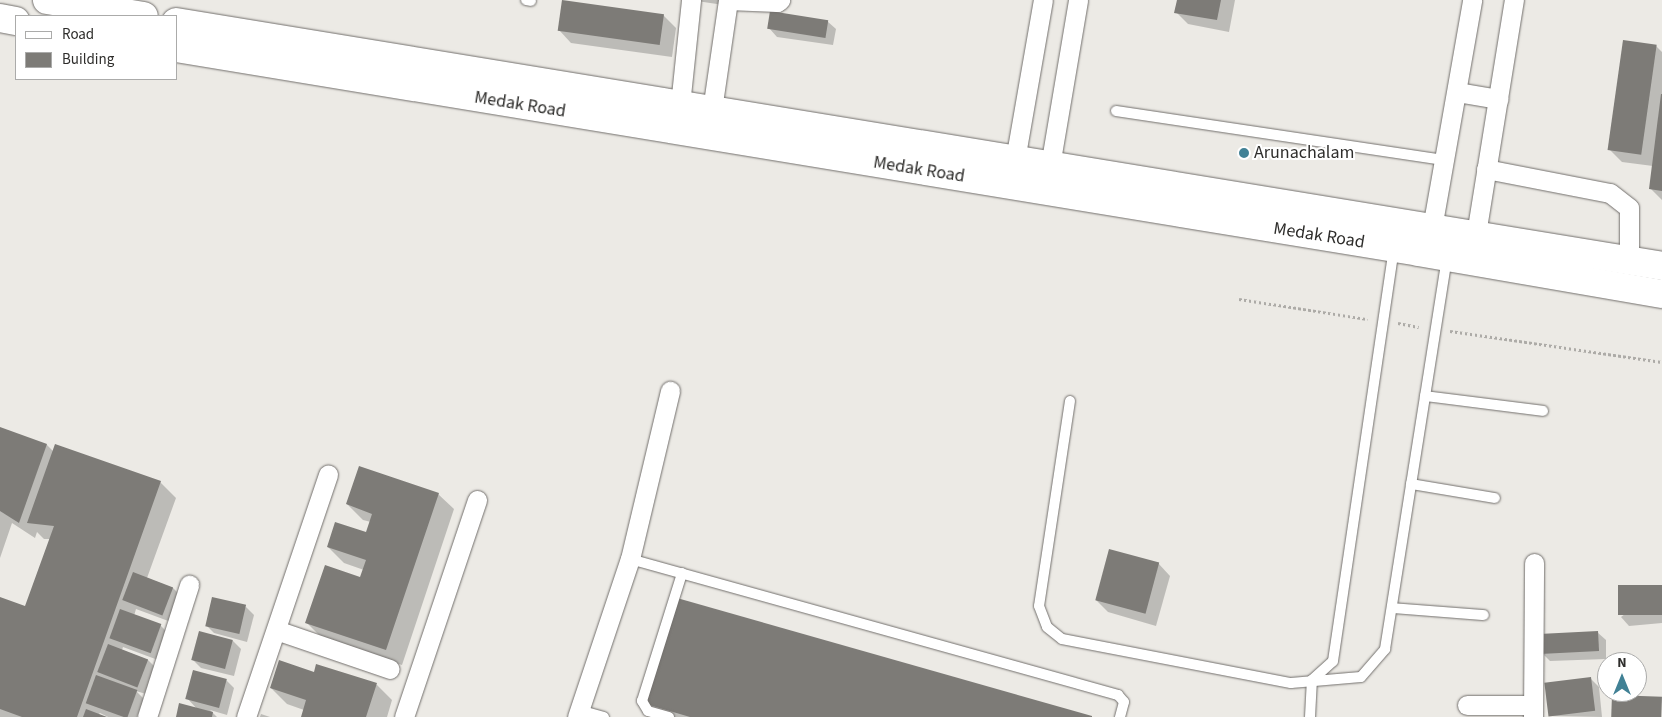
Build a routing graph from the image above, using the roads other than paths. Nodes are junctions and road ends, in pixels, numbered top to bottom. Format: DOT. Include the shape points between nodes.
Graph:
graph roads {
  1 [pos="47,0"];
  2 [pos="691,0"];
  3 [pos="724,0"];
  4 [pos="728,0"];
  5 [pos="780,0"];
  6 [pos="1043,0"];
  7 [pos="1078,0"];
  8 [pos="1472,0"];
  9 [pos="1514,0"];
  10 [pos="138,15"];
  11 [pos="0,18"];
  12 [pos="15,21"];
  13 [pos="178,23"];
  14 [pos="178,48"];
  15 [pos="282,52"];
  16 [pos="1457,92"];
  17 [pos="1498,99"];
  18 [pos="680,105"];
  19 [pos="712,110"];
  20 [pos="1116,111"];
  21 [pos="1015,160"];
  22 [pos="1445,160"];
  23 [pos="1050,166"];
  24 [pos="1486,169"];
  25 [pos="1432,228"];
  26 [pos="1476,234"];
  27 [pos="1395,248"];
  28 [pos="1447,257"];
  29 [pos="1629,260"];
  30 [pos="1662,266"];
  31 [pos="1662,294"];
  32 [pos="670,390"];
  33 [pos="1425,396"];
  34 [pos="1070,401"];
  35 [pos="1543,411"];
  36 [pos="328,476"];
  37 [pos="1411,484"];
  38 [pos="1495,498"];
  39 [pos="477,500"];
  40 [pos="630,559"];
  41 [pos="1534,564"];
  42 [pos="682,573"];
  43 [pos="189,585"];
  44 [pos="1392,608"];
  45 [pos="1484,614"];
  46 [pos="276,630"];
  47 [pos="390,669"];
  48 [pos="1312,680"];
  49 [pos="1467,705"];
  50 [pos="1533,711"];
  51 [pos="578,713"];
  52 [pos="147,717"];
  53 [pos="246,717"];
  54 [pos="404,717"];
  55 [pos="604,717"];
  56 [pos="669,717"];
  57 [pos="1120,717"];
  58 [pos="1310,717"];
  1 -- 10 [label="main road"];
  2 -- 18 [label="street"];
  3 -- 4 [label="street"];
  4 -- 5 [label="street"];
  4 -- 19 [label="street"];
  6 -- 21 [label="street"];
  7 -- 23 [label="street"];
  8 -- 16 [label="street"];
  9 -- 17 [label="street"];
  11 -- 12 [label="main road"];
  13 -- 15 [label="main road, Medak Road"];
  14 -- 15 [label="main road, Medak Road"];
  15 -- 18 [label="main road, Medak Road"];
  15 -- 27 [label="main road, Medak Road"];
  16 -- 17 [label="street"];
  16 -- 22 [label="street"];
  17 -- 24 [label="street"];
  18 -- 19 [label="main road, Medak Road"];
  19 -- 21 [label="main road, Medak Road"];
  20 -- 22 [label="lane"];
  21 -- 23 [label="main road, Medak Road"];
  22 -- 25 [label="street"];
  23 -- 25 [label="main road, Medak Road"];
  24 -- 26 [label="street"];
  24 -- 29 [label="street" via="1610,193 1629,208"];
  25 -- 26 [label="main road, Medak Road"];
  26 -- 29 [label="main road, Medak Road"];
  27 -- 28 [label="main road, Medak Road"];
  27 -- 48 [label="lane" via="1333,661"];
  28 -- 31 [label="main road, Medak Road"];
  28 -- 33 [label="lane"];
  29 -- 30 [label="main road, Medak Road"];
  32 -- 40 [label="street"];
  33 -- 35 [label="lane"];
  33 -- 37 [label="lane"];
  34 -- 48 [label="lane" via="1039,606 1047,627 1062,639 1291,684"];
  36 -- 46 [label="street"];
  37 -- 38 [label="lane"];
  37 -- 44 [label="lane"];
  39 -- 54 [label="street"];
  40 -- 42 [label="lane"];
  40 -- 51 [label="street"];
  41 -- 50 [label="street"];
  42 -- 56 [label="lane" via="642,701 648,711"];
  42 -- 57 [label="lane" via="1118,694 1124,702"];
  43 -- 52 [label="street"];
  44 -- 45 [label="lane"];
  44 -- 48 [label="lane" via="1386,649 1361,677"];
  46 -- 47 [label="street"];
  46 -- 53 [label="street"];
  48 -- 58 [label="lane"];
  49 -- 50 [label="street"];
  51 -- 55 [label="lane"];
}
